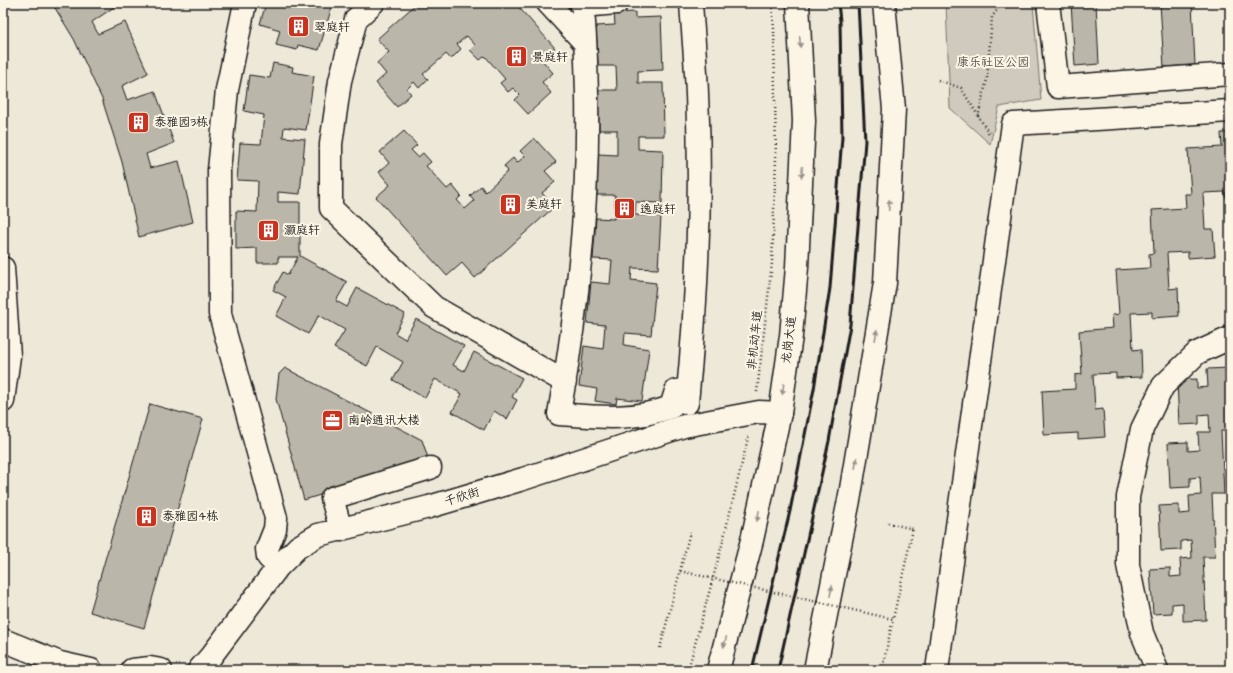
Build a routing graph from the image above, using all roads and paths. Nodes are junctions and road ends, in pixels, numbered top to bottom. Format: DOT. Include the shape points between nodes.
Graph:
graph roads {
  1 [pos="245,3"];
  2 [pos="373,3"];
  3 [pos="548,3"];
  4 [pos="617,3"];
  5 [pos="692,3"];
  6 [pos="772,3"];
  7 [pos="798,3"];
  8 [pos="884,3"];
  9 [pos="1002,3"];
  10 [pos="1048,3"];
  11 [pos="582,5"];
  12 [pos="585,42"];
  13 [pos="1230,74"];
  14 [pos="938,80"];
  15 [pos="1230,111"];
  16 [pos="978,117"];
  17 [pos="1007,162"];
  18 [pos="3,268"];
  19 [pos="1230,338"];
  20 [pos="565,382"];
  21 [pos="688,389"];
  22 [pos="3,401"];
  23 [pos="754,412"];
  24 [pos="780,413"];
  25 [pos="684,426"];
  26 [pos="430,468"];
  27 [pos="888,523"];
  28 [pos="341,530"];
  29 [pos="690,532"];
  30 [pos="278,566"];
  31 [pos="680,571"];
  32 [pos="826,614"];
  33 [pos="893,619"];
  34 [pos="3,640"];
  35 [pos="660,648"];
  36 [pos="91,670"];
  37 [pos="132,670"];
  38 [pos="162,670"];
  39 [pos="199,670"];
  40 [pos="688,670"];
  41 [pos="718,670"];
  42 [pos="815,670"];
  43 [pos="827,670"];
  44 [pos="882,670"];
  45 [pos="937,670"];
  46 [pos="1157,670"];
  1 -- 30 [label="main road" via="227,90 219,170 220,314 276,518 275,529 267,549 268,557"];
  2 -- 20 [label="main road" via="356,19 340,81 331,144 331,208 434,307"];
  3 -- 12 [label="main road"];
  4 -- 11 [label="main road"];
  5 -- 21 [label="main road" via="699,192 696,290"];
  6 -- 23 [label="path, 非机动车道" via="776,158 772,263"];
  7 -- 24 [label="main road, 龙岗大道, one-way" via="804,121 797,267"];
  32 -- 8 [label="main road, one-way" via="850,495 885,283 894,109"];
  9 -- 16 [label="path" via="992,17 987,79"];
  10 -- 13 [label="main road" via="1058,87"];
  11 -- 12 [label="main road"];
  12 -- 20 [label="main road" via="587,181 578,290"];
  14 -- 16 [label="path" via="962,88"];
  15 -- 17 [label="main road" via="1013,124"];
  16 -- 17 [label="path"];
  17 -- 45 [label="main road"];
  18 -- 22 [label="main road" via="9,356"];
  19 -- 46 [label="main road" via="1197,353 1163,386 1142,429 1128,497 1128,566 1142,633"];
  20 -- 21 [label="main road" via="559,414 606,418 624,418 658,412 671,407 676,391"];
  21 -- 25 [label="main road"];
  23 -- 24 [label="main road, 千欣街"];
  23 -- 25 [label="main road, 千欣街"];
  23 -- 40 [label="path, 非机动车道"];
  24 -- 41 [label="main road, 龙岗大道, one-way" via="752,540"];
  25 -- 28 [label="main road, 千欣街" via="523,479"];
  26 -- 28 [label="main road" via="332,498"];
  27 -- 33 [label="path, bridge" via="913,530"];
  28 -- 30 [label="main road, 千欣街" via="318,535 298,547"];
  29 -- 31 [label="path"];
  30 -- 39 [label="main road, 千欣街"];
  31 -- 33 [label="path, bridge"];
  31 -- 35 [label="path, bridge"];
  32 -- 42 [label="main road"];
  32 -- 43 [label="main road"];
  33 -- 44 [label="path"];
  34 -- 36 [label="main road" via="60,663"];
  37 -- 38 [label="main road"];
}
